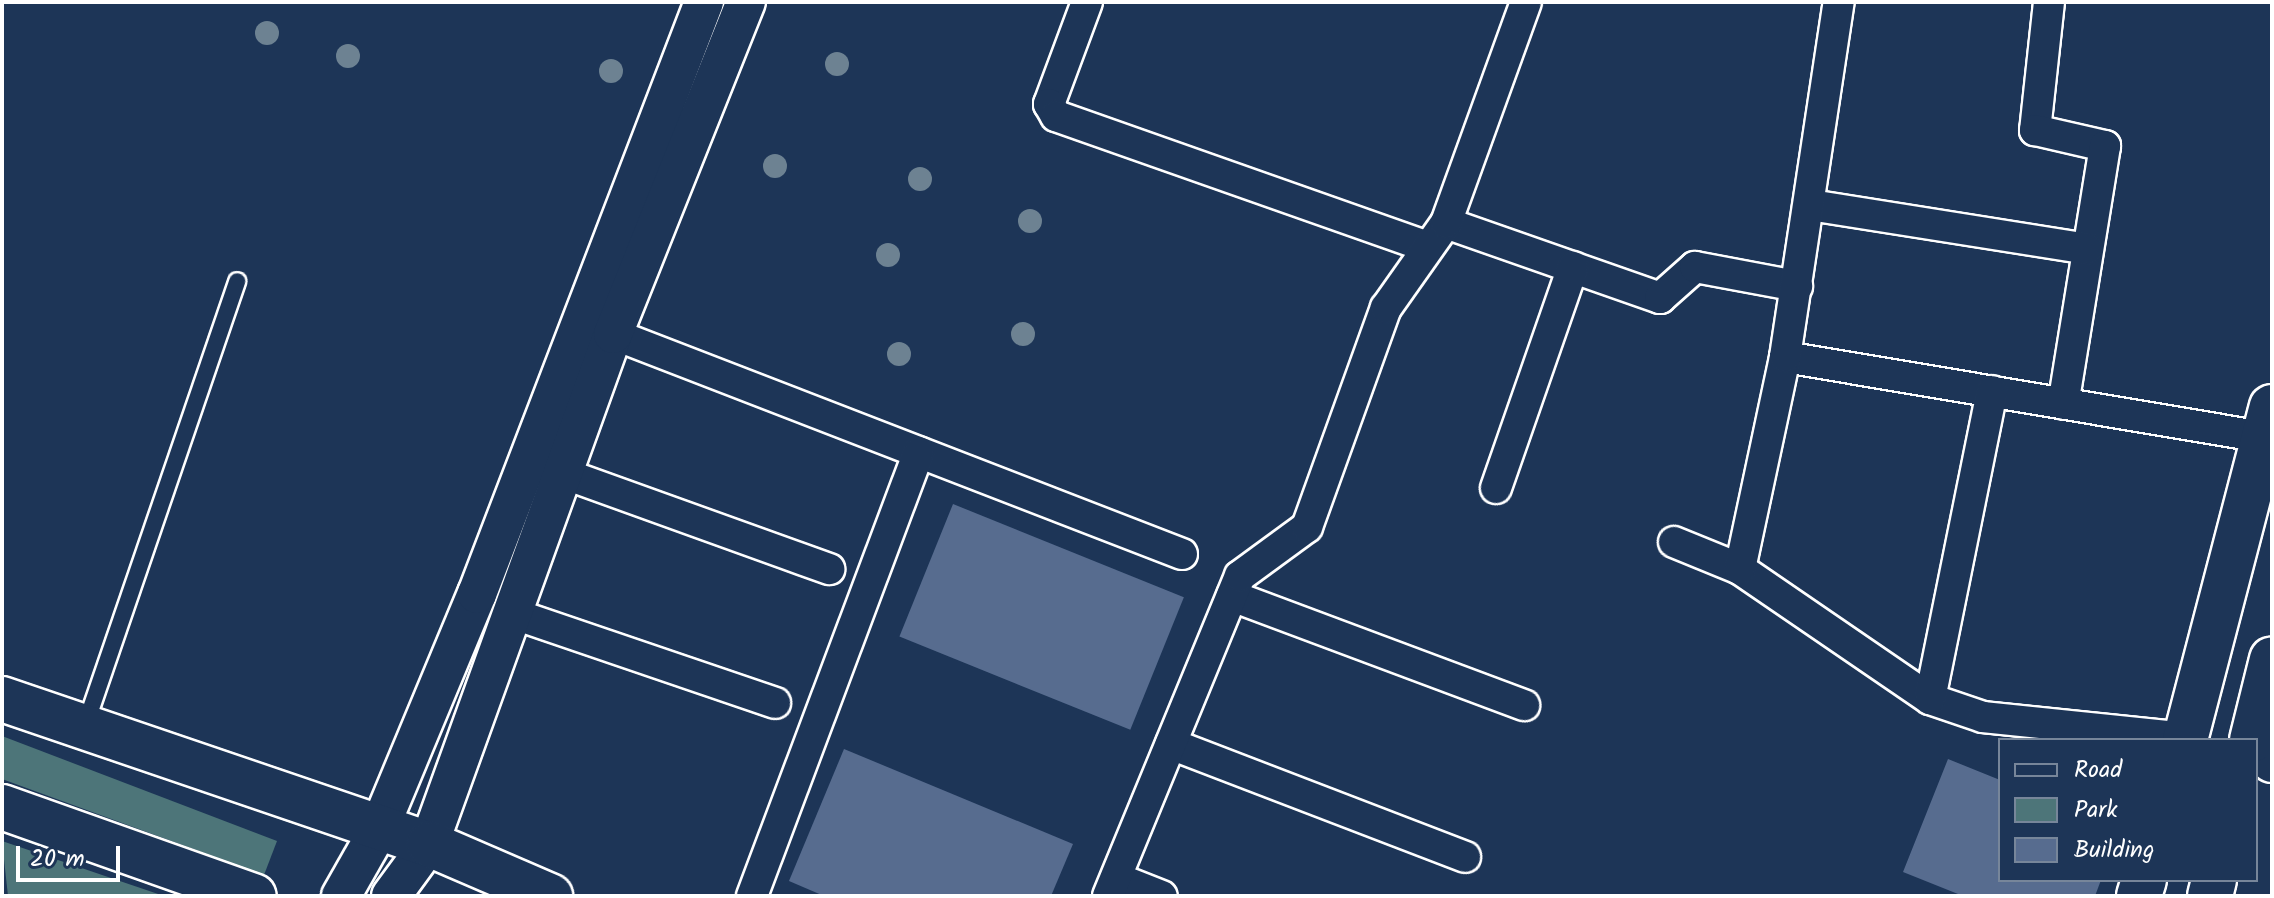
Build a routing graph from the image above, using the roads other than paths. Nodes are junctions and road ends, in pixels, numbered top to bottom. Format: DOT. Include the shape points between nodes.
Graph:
graph roads {
  1 [pos="704,2"];
  2 [pos="746,2"];
  3 [pos="1087,2"];
  4 [pos="1526,2"];
  5 [pos="1839,2"];
  6 [pos="2049,2"];
  7 [pos="1810,205"];
  8 [pos="1437,235"];
  9 [pos="2088,249"];
  10 [pos="1573,267"];
  11 [pos="237,281"];
  12 [pos="1797,286"];
  13 [pos="613,334"];
  14 [pos="1785,357"];
  15 [pos="1992,391"];
  16 [pos="2063,404"];
  17 [pos="2268,422"];
  18 [pos="919,452"];
  19 [pos="565,474"];
  20 [pos="1496,488"];
  21 [pos="1674,542"];
  22 [pos="1182,554"];
  23 [pos="829,569"];
  24 [pos="1740,569"];
  25 [pos="1232,596"];
  26 [pos="511,613"];
  27 [pos="2272,659"];
  28 [pos="2,699"];
  29 [pos="1930,699"];
  30 [pos="775,703"];
  31 [pos="1524,705"];
  32 [pos="85,727"];
  33 [pos="2181,738"];
  34 [pos="2190,738"];
  35 [pos="2252,738"];
  36 [pos="1171,744"];
  37 [pos="2,807"];
  38 [pos="379,829"];
  39 [pos="429,844"];
  40 [pos="1465,857"];
  41 [pos="1112,887"];
  42 [pos="254,896"];
  43 [pos="341,896"];
  44 [pos="391,896"];
  45 [pos="550,896"];
  46 [pos="752,896"];
  47 [pos="1162,896"];
  1 -- 38 [label="street"];
  2 -- 13 [label="street"];
  3 -- 8 [label="street" via="1049,104 1056,116"];
  4 -- 8 [label="street"];
  5 -- 7 [label="street"];
  6 -- 9 [label="street" via="2035,130 2105,146"];
  7 -- 9 [label="street"];
  7 -- 12 [label="street"];
  8 -- 10 [label="street"];
  8 -- 25 [label="street" via="1386,308 1307,527 1240,576"];
  9 -- 16 [label="street"];
  10 -- 12 [label="street" via="1660,298 1695,267"];
  10 -- 20 [label="street"];
  11 -- 32 [label="lane"];
  12 -- 14 [label="street"];
  13 -- 18 [label="street"];
  13 -- 19 [label="street"];
  14 -- 15 [label="street"];
  14 -- 24 [label="street"];
  15 -- 16 [label="street"];
  15 -- 29 [label="street"];
  16 -- 17 [label="street"];
  17 -- 34 [label="main road"];
  18 -- 22 [label="street"];
  18 -- 46 [label="street"];
  19 -- 23 [label="street"];
  19 -- 26 [label="street"];
  21 -- 24 [label="street"];
  24 -- 29 [label="street"];
  25 -- 31 [label="street"];
  25 -- 36 [label="street"];
  26 -- 30 [label="street"];
  26 -- 39 [label="street"];
  27 -- 35 [label="main road"];
  28 -- 32 [label="main road"];
  29 -- 33 [label="street" via="1983,717"];
  32 -- 38 [label="main road"];
  36 -- 40 [label="street"];
  36 -- 41 [label="street"];
  37 -- 42 [label="main road"];
  38 -- 39 [label="main road"];
  38 -- 43 [label="street"];
  39 -- 44 [label="street"];
  39 -- 45 [label="main road"];
  41 -- 47 [label="street"];
}
